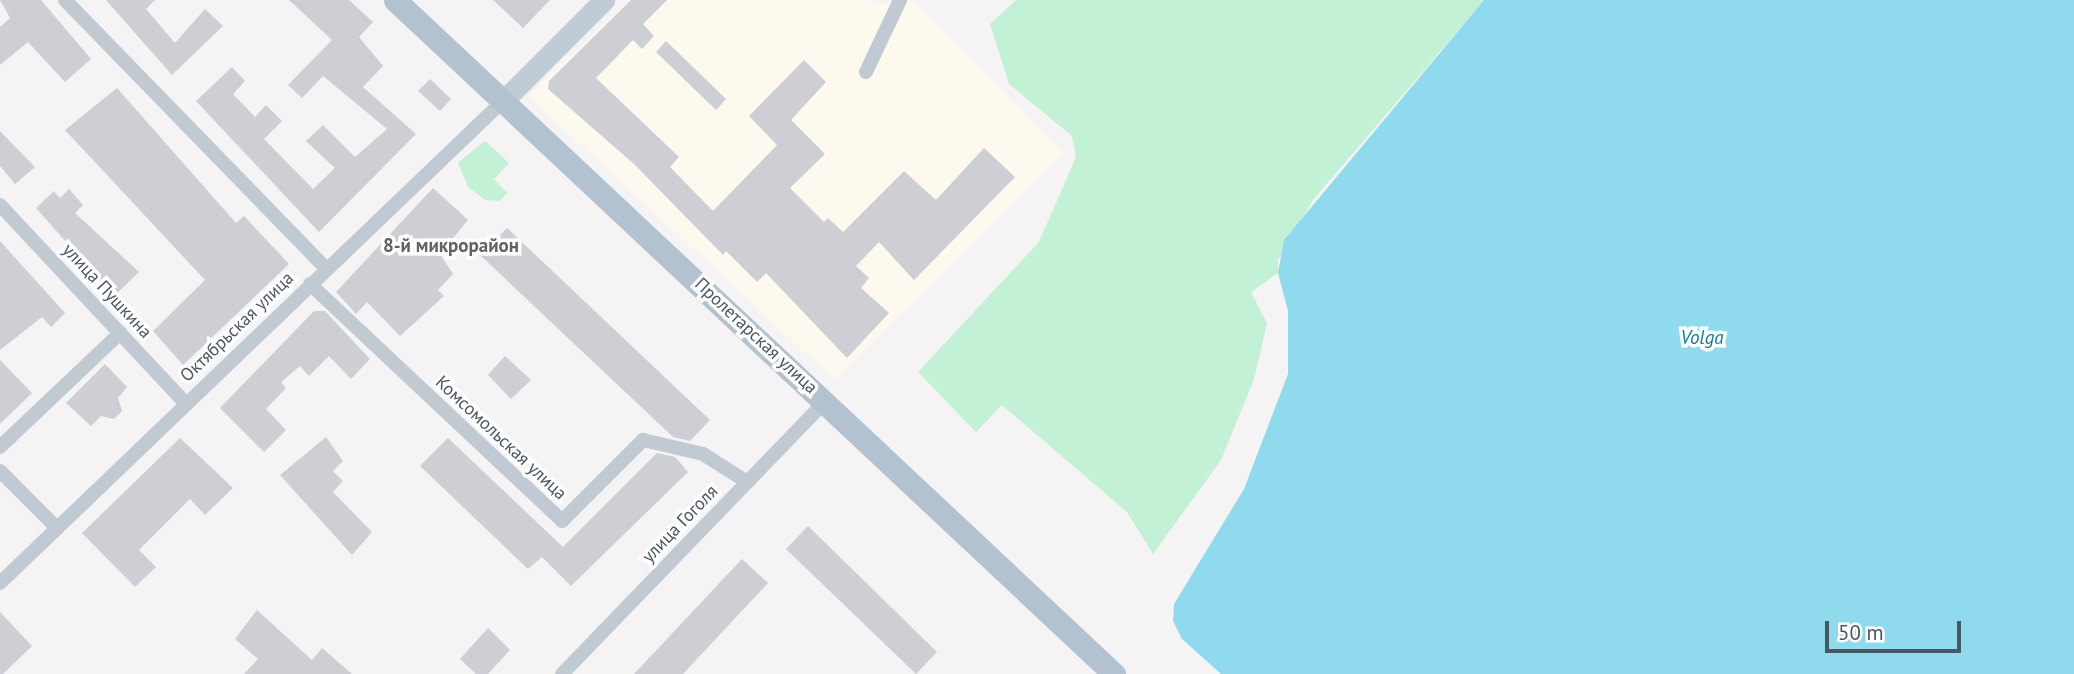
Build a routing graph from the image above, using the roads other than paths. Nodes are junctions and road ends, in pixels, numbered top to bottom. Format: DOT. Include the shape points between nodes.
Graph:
graph roads {
  1 [pos="65,0"];
  2 [pos="395,0"];
  3 [pos="604,0"];
  4 [pos="900,0"];
  5 [pos="866,72"];
  6 [pos="503,101"];
  7 [pos="0,205"];
  8 [pos="326,268"];
  9 [pos="310,284"];
  10 [pos="120,333"];
  11 [pos="826,401"];
  12 [pos="186,404"];
  13 [pos="0,447"];
  14 [pos="0,471"];
  15 [pos="747,482"];
  16 [pos="57,528"];
  17 [pos="0,583"];
  18 [pos="562,674"];
  19 [pos="1114,674"];
  1 -- 8 [label="street"];
  2 -- 6 [label="main road, Пролетарская улица"];
  3 -- 6 [label="street"];
  4 -- 5 [label="street"];
  6 -- 8 [label="street, Октябрьская улица"];
  6 -- 11 [label="main road, Пролетарская улица"];
  7 -- 10 [label="street, улица Пушкина"];
  8 -- 9 [label="street, Октябрьская улица"];
  9 -- 12 [label="street, Октябрьская улица"];
  9 -- 15 [label="street, Комсомольская улица" via="562,521 643,440 703,454"];
  10 -- 12 [label="street, улица Пушкина"];
  10 -- 13 [label="street"];
  11 -- 15 [label="street, улица Гоголя"];
  11 -- 19 [label="main road, Пролетарская улица"];
  12 -- 16 [label="street, Октябрьская улица"];
  14 -- 16 [label="street"];
  15 -- 18 [label="street, улица Гоголя"];
  16 -- 17 [label="street, Октябрьская улица"];
}
